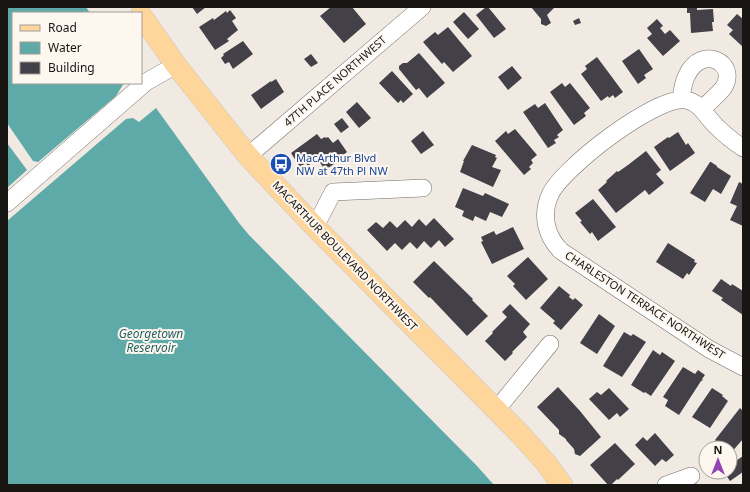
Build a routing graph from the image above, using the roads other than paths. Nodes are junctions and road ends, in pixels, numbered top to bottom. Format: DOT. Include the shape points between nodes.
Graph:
graph roads {
  1 [pos="422,7"];
  2 [pos="142,17"];
  3 [pos="176,65"];
  4 [pos="681,99"];
  5 [pos="702,109"];
  6 [pos="743,148"];
  7 [pos="248,156"];
  8 [pos="423,188"];
  9 [pos="7,202"];
  10 [pos="315,227"];
  11 [pos="550,344"];
  12 [pos="743,367"];
  13 [pos="497,409"];
  14 [pos="691,476"];
  15 [pos="562,485"];
  16 [pos="666,485"];
  1 -- 7 [label="street, 47TH PLACE NORTHWEST"];
  2 -- 3 [label="main road, MACARTHUR BOULEVARD NORTHWEST"];
  3 -- 7 [label="main road, MACARTHUR BOULEVARD NORTHWEST"];
  3 -- 9 [label="street" via="146,82"];
  4 -- 5 [label="street" via="693,102"];
  4 -- 5 [label="street" via="686,75 697,61 705,58 714,59 722,64 726,71 724,87"];
  4 -- 12 [label="street, CHARLESTON TERRACE NORTHWEST" via="664,104 641,116 586,155 552,190 547,203 548,232 561,251 709,349"];
  5 -- 6 [label="street" via="716,127"];
  7 -- 10 [label="main road, MACARTHUR BOULEVARD NORTHWEST"];
  8 -- 10 [label="street" via="333,192"];
  10 -- 13 [label="main road, MACARTHUR BOULEVARD NORTHWEST"];
  11 -- 13 [label="street"];
  13 -- 15 [label="main road, MACARTHUR BOULEVARD NORTHWEST"];
  14 -- 16 [label="street"];
}
